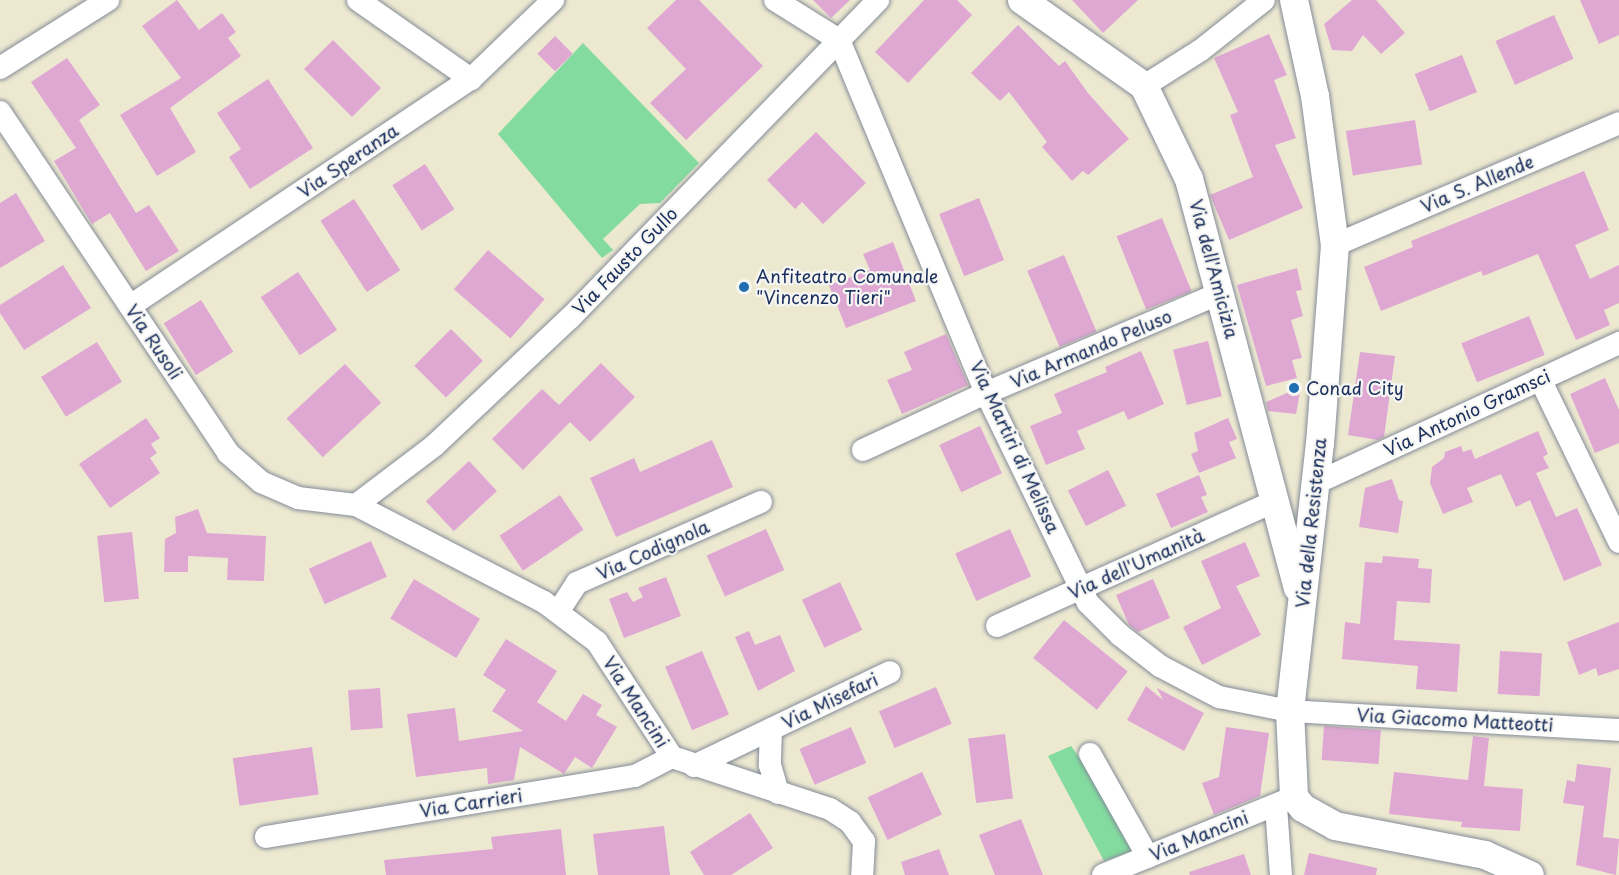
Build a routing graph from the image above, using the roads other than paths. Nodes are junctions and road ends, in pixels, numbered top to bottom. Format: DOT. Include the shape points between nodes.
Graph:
graph roads {
  1 [pos="108,0"];
  2 [pos="358,0"];
  3 [pos="553,0"];
  4 [pos="775,0"];
  5 [pos="878,0"];
  6 [pos="1022,0"];
  7 [pos="1264,0"];
  8 [pos="1294,0"];
  9 [pos="839,40"];
  10 [pos="0,68"];
  11 [pos="471,79"];
  12 [pos="1144,86"];
  13 [pos="0,112"];
  14 [pos="1619,123"];
  15 [pos="1335,245"];
  16 [pos="1221,293"];
  17 [pos="130,306"];
  18 [pos="1619,343"];
  19 [pos="1540,379"];
  20 [pos="986,393"];
  21 [pos="863,450"];
  22 [pos="1316,483"];
  23 [pos="761,502"];
  24 [pos="356,505"];
  25 [pos="1278,512"];
  26 [pos="1312,522"];
  27 [pos="1619,542"];
  28 [pos="1081,589"];
  29 [pos="1302,603"];
  30 [pos="558,612"];
  31 [pos="997,626"];
  32 [pos="890,672"];
  33 [pos="1290,711"];
  34 [pos="771,729"];
  35 [pos="1619,730"];
  36 [pos="1090,754"];
  37 [pos="672,758"];
  38 [pos="694,766"];
  39 [pos="778,793"];
  40 [pos="1285,801"];
  41 [pos="266,837"];
  42 [pos="1137,865"];
  43 [pos="862,875"];
  44 [pos="1103,875"];
  45 [pos="1281,875"];
  46 [pos="1530,875"];
  1 -- 10 [label="street"];
  2 -- 11 [label="street"];
  3 -- 11 [label="street, Via Speranza"];
  4 -- 9 [label="street"];
  5 -- 9 [label="street, Via Fausto Gullo"];
  6 -- 12 [label="street, Via dell'Amicizia"];
  7 -- 12 [label="street" via="1201,50"];
  8 -- 15 [label="street, Via della Resistenza" via="1314,96"];
  9 -- 20 [label="street, Via Martiri di Melissa"];
  9 -- 24 [label="street, Via Fausto Gullo" via="570,318 435,445"];
  11 -- 17 [label="street, Via Speranza"];
  12 -- 16 [label="street, Via dell'Amicizia" via="1190,179"];
  13 -- 17 [label="street, Via Rusoli"];
  14 -- 15 [label="street, Via S. Allende"];
  15 -- 22 [label="street, Via della Resistenza"];
  16 -- 20 [label="street, Via Armando Peluso"];
  16 -- 25 [label="street, Via dell'Amicizia"];
  17 -- 24 [label="street, Via Rusoli" via="228,453 261,482 298,498"];
  18 -- 19 [label="street, Via Antonio Gramsci"];
  19 -- 22 [label="street, Via Antonio Gramsci"];
  19 -- 27 [label="street"];
  20 -- 21 [label="street, Via Armando Peluso"];
  20 -- 28 [label="street, Via Martiri di Melissa"];
  22 -- 26 [label="street, Via della Resistenza"];
  23 -- 30 [label="street, Via Codignola" via="577,583"];
  24 -- 30 [label="street, Via Mancini"];
  25 -- 26 [label="street" via="1292,528"];
  25 -- 28 [label="street, Via dell'Umanità"];
  25 -- 29 [label="street, Via dell'Amicizia"];
  26 -- 29 [label="street, Via della Resistenza"];
  28 -- 31 [label="street, Via dell'Umanità"];
  28 -- 33 [label="street, Via Martiri di Melissa" via="1088,603 1120,635 1160,666 1219,697"];
  29 -- 33 [label="street, Via della Resistenza"];
  30 -- 37 [label="street, Via Mancini" via="597,642"];
  32 -- 34 [label="street, Via Misefari"];
  33 -- 35 [label="street, Via Giacomo Matteotti"];
  33 -- 40 [label="street, Via della Resistenza"];
  34 -- 38 [label="street, Via Misefari"];
  34 -- 39 [label="street, Via Misefari" via="770,765"];
  36 -- 42 [label="street"];
  37 -- 38 [label="street, Via Mancini"];
  37 -- 41 [label="street, Via Carrieri" via="635,776"];
  38 -- 39 [label="street, Via Mancini"];
  39 -- 43 [label="street, Via Mancini" via="830,809 850,822 864,841"];
  40 -- 42 [label="street, Via Mancini"];
  40 -- 45 [label="street"];
  40 -- 46 [label="street" via="1335,826 1485,855"];
  42 -- 44 [label="street, Via Mancini"];
}
